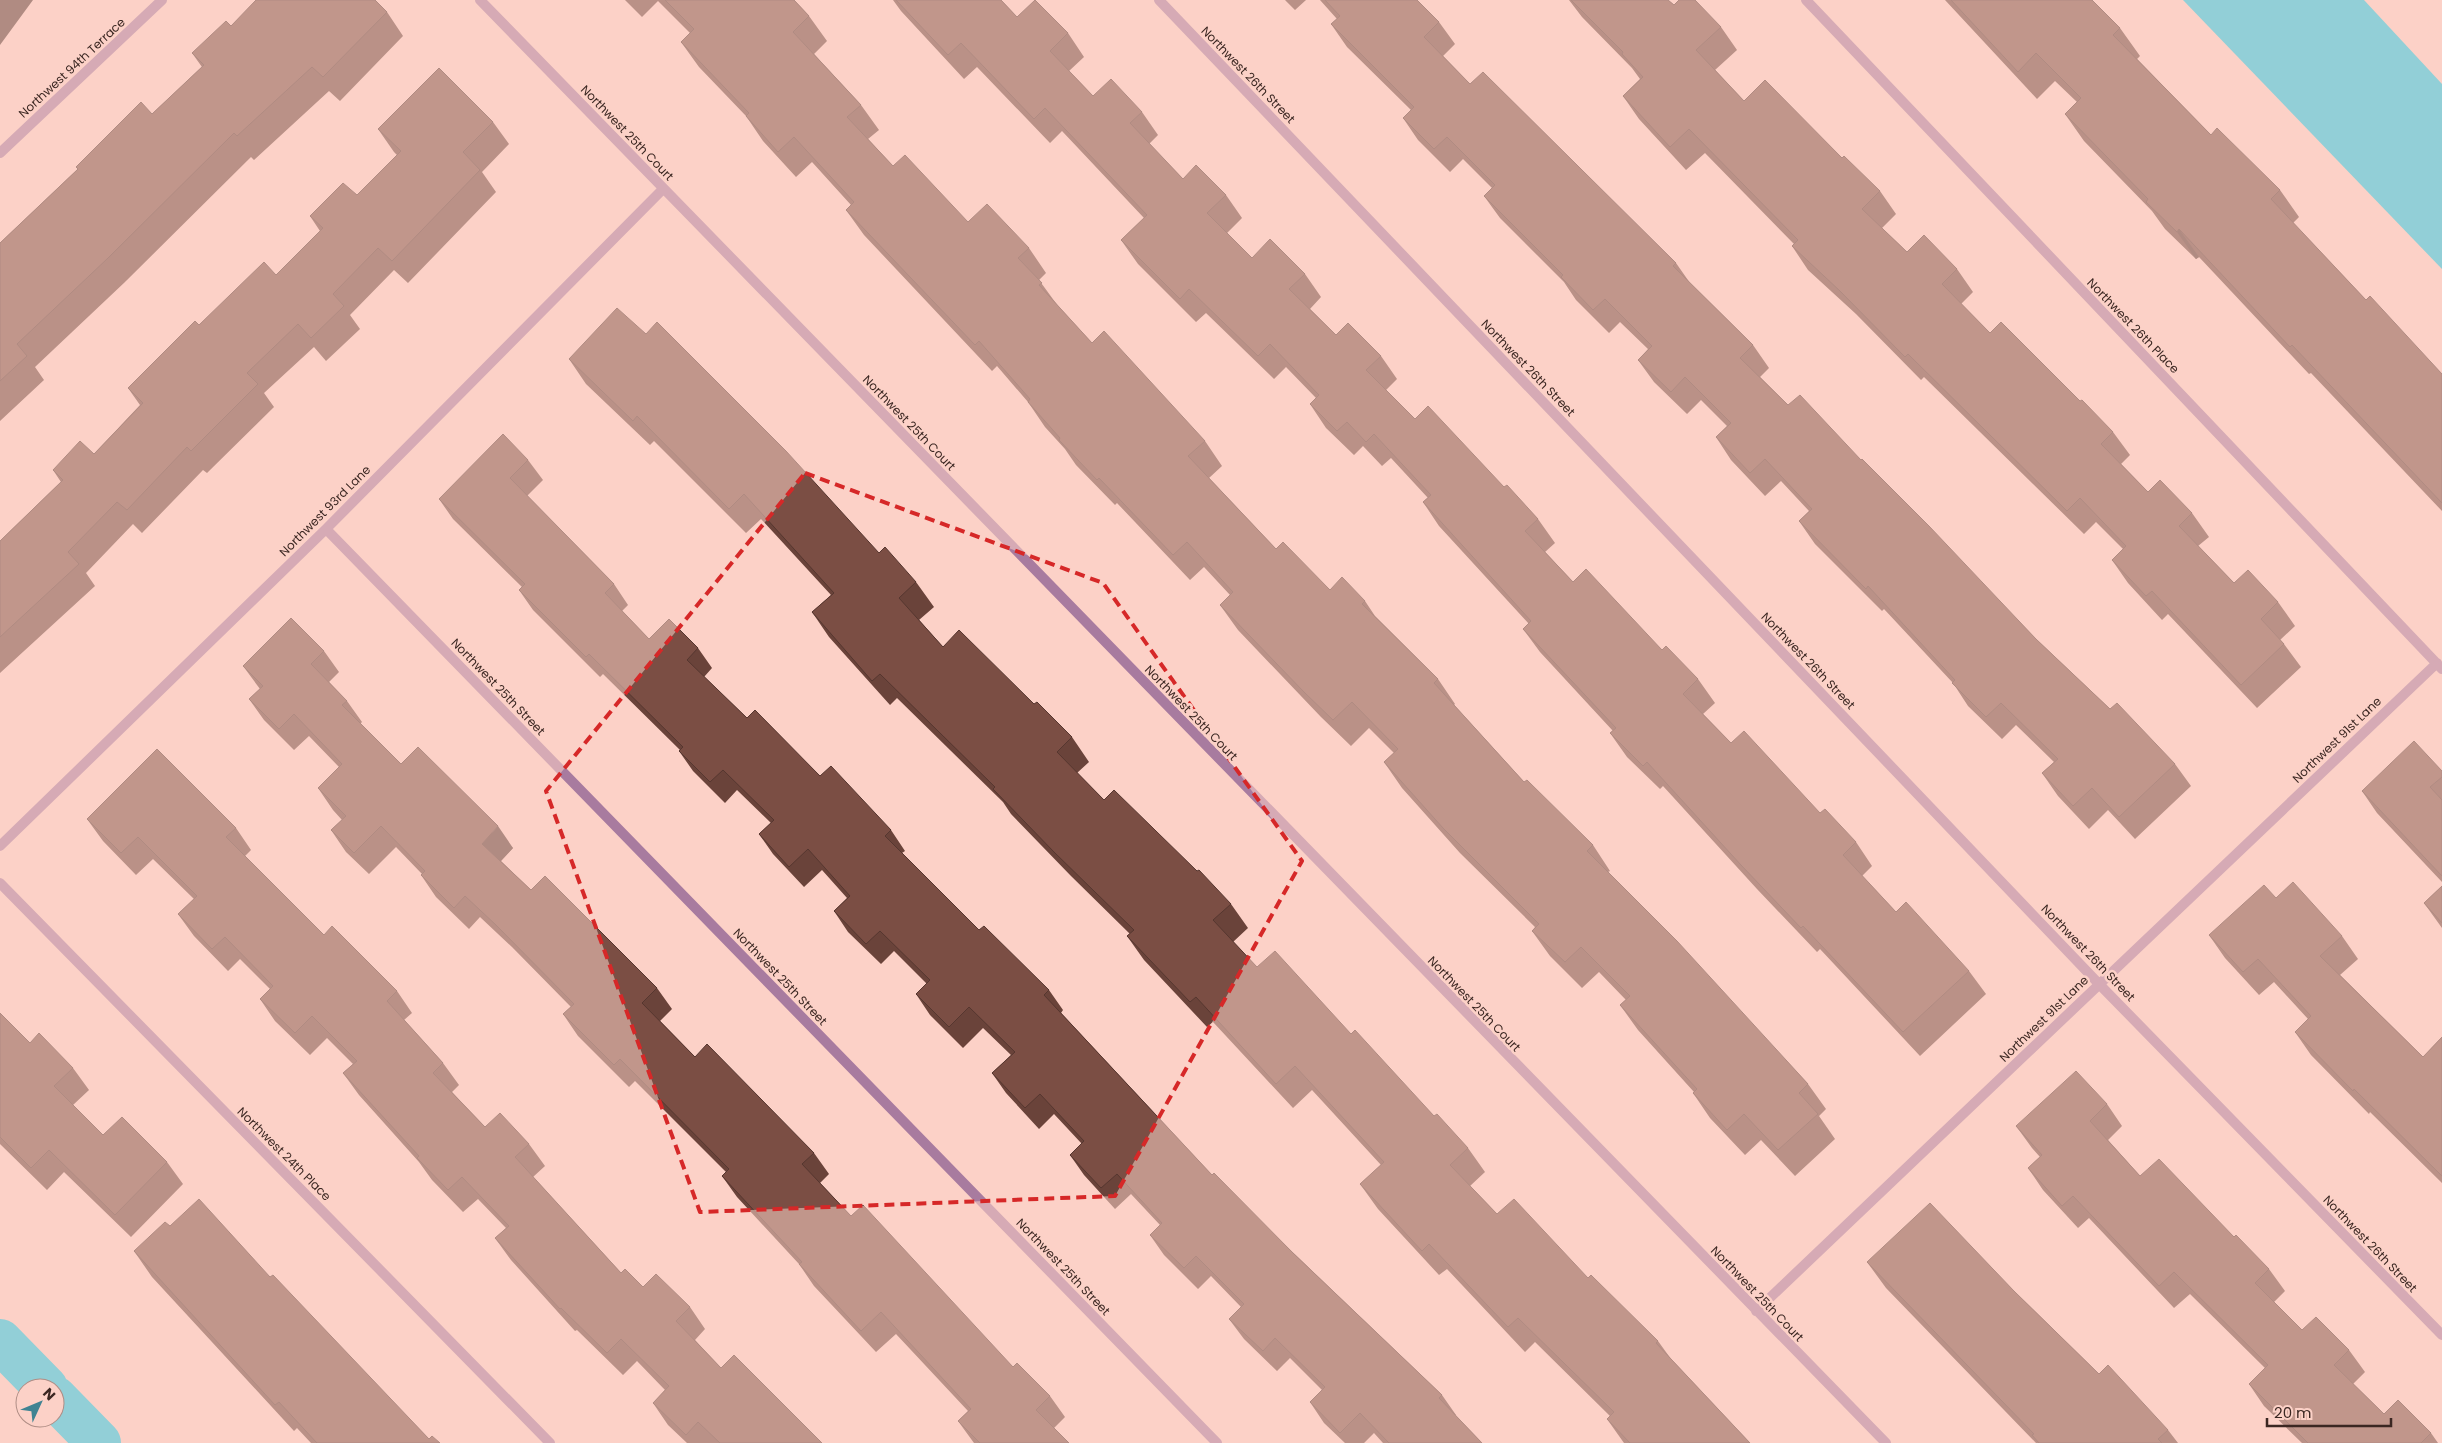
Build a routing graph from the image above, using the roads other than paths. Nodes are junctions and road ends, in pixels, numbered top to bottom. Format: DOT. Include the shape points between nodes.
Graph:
graph roads {
  1 [pos="162,0"];
  2 [pos="480,0"];
  3 [pos="1159,0"];
  4 [pos="1806,0"];
  5 [pos="0,153"];
  6 [pos="663,189"];
  7 [pos="326,529"];
  8 [pos="2439,666"];
  9 [pos="0,846"];
  10 [pos="0,883"];
  11 [pos="2099,984"];
  12 [pos="1756,1311"];
  13 [pos="2442,1336"];
  14 [pos="550,1443"];
  15 [pos="1217,1443"];
  16 [pos="1886,1443"];
  1 -- 5 [label="street, Northwest 94th Terrace"];
  2 -- 6 [label="street, Northwest 25th Court"];
  3 -- 11 [label="street, Northwest 26th Street"];
  4 -- 8 [label="street, Northwest 26th Place"];
  6 -- 7 [label="street, Northwest 93rd Lane"];
  6 -- 12 [label="street, Northwest 25th Court"];
  7 -- 9 [label="street, Northwest 93rd Lane"];
  7 -- 15 [label="street, Northwest 25th Street"];
  8 -- 11 [label="street, Northwest 91st Lane"];
  10 -- 14 [label="street, Northwest 24th Place"];
  11 -- 12 [label="street, Northwest 91st Lane"];
  11 -- 13 [label="street, Northwest 26th Street"];
  12 -- 16 [label="street, Northwest 25th Court"];
}
